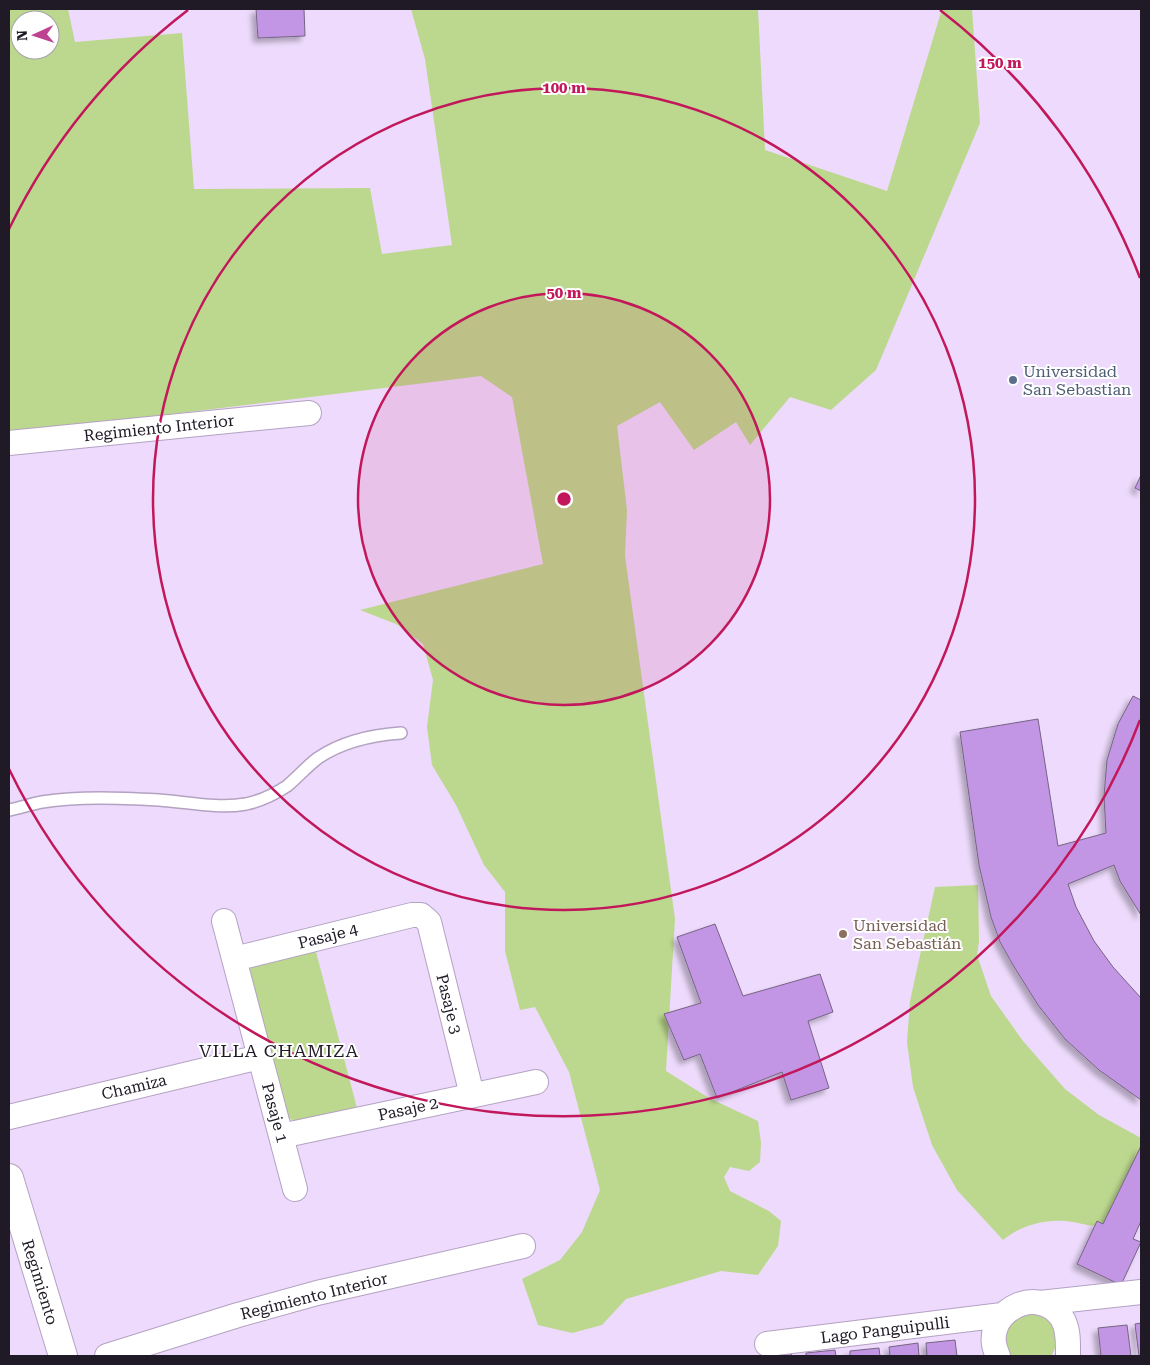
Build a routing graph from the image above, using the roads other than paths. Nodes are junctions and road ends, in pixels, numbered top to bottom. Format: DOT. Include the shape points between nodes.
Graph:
graph roads {
  1 [pos="309,413"];
  2 [pos="9,443"];
  3 [pos="401,733"];
  4 [pos="9,810"];
  5 [pos="421,915"];
  6 [pos="224,921"];
  7 [pos="234,959"];
  8 [pos="260,1057"];
  9 [pos="536,1082"];
  10 [pos="472,1095"];
  11 [pos="9,1117"];
  12 [pos="281,1136"];
  13 [pos="9,1178"];
  14 [pos="294,1189"];
  15 [pos="523,1246"];
  16 [pos="1141,1292"];
  17 [pos="1040,1303"];
  18 [pos="1002,1315"];
  19 [pos="767,1344"];
  20 [pos="1067,1352"];
  21 [pos="63,1356"];
  22 [pos="107,1356"];
  23 [pos="998,1356"];
  1 -- 2 [label="street, Regimiento Interior"];
  3 -- 4 [label="lane" via="379,734 338,747 320,757 288,785 248,803 210,806 192,802 104,799 42,802"];
  5 -- 7 [label="street, Pasaje 4"];
  5 -- 10 [label="street, Pasaje 3" via="429,922"];
  6 -- 7 [label="street, Pasaje 1"];
  7 -- 8 [label="street, Pasaje 1"];
  8 -- 11 [label="street, Chamiza"];
  8 -- 12 [label="street, Pasaje 1"];
  9 -- 10 [label="street, Pasaje 2"];
  10 -- 12 [label="street, Pasaje 2"];
  12 -- 14 [label="street, Pasaje 1"];
  13 -- 21 [label="main road, Regimiento"];
  15 -- 22 [label="street, Regimiento Interior" via="317,1293"];
  16 -- 17 [label="street"];
  17 -- 18 [label="street" via="1026,1302 1013,1306"];
  17 -- 20 [label="street" via="1052,1308 1062,1318 1067,1331"];
  18 -- 19 [label="street, Lago Panguipulli"];
  18 -- 23 [label="street" via="994,1341"];
}
